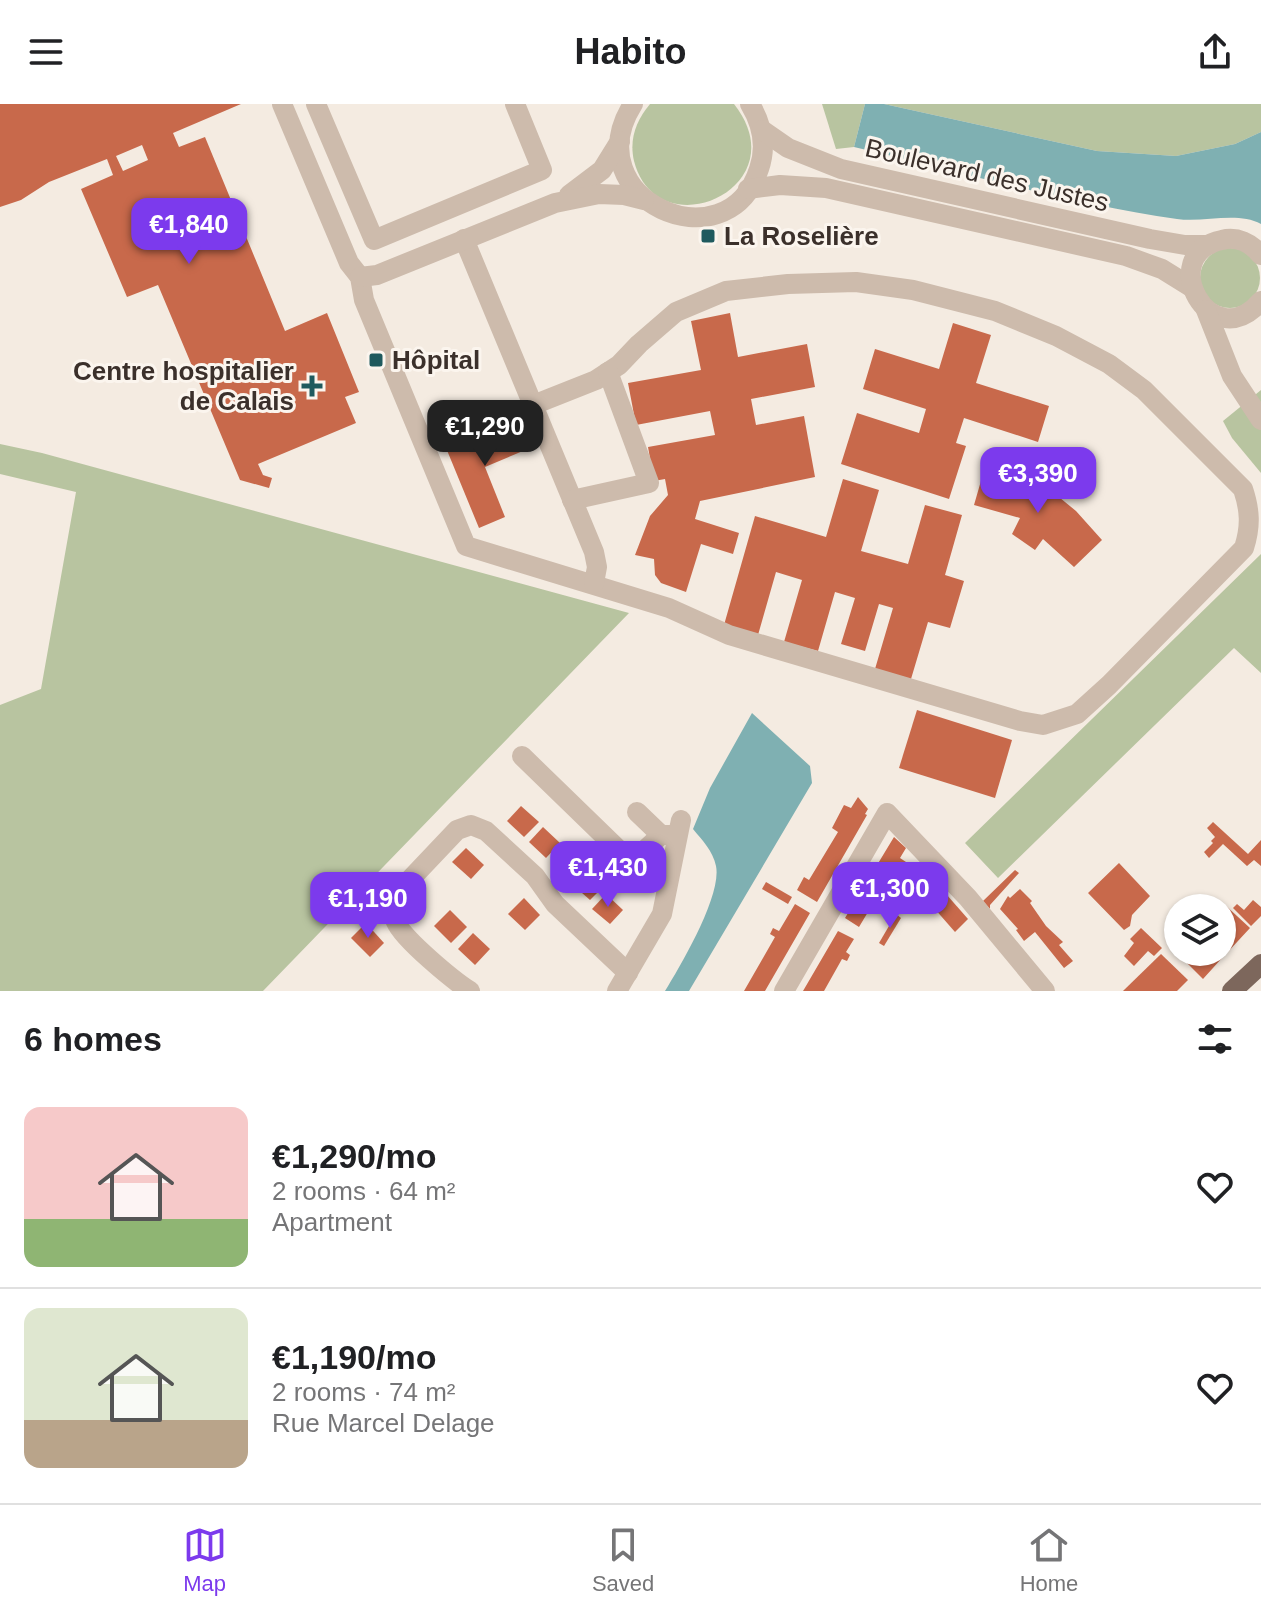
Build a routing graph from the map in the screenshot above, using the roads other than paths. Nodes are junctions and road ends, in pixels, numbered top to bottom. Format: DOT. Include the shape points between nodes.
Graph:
graph roads {
  1 [pos="282,104"];
  2 [pos="316,104"];
  3 [pos="515,104"];
  4 [pos="633,104"];
  5 [pos="750,104"];
  6 [pos="762,130"];
  7 [pos="620,141"];
  8 [pos="542,170"];
  9 [pos="748,189"];
  10 [pos="644,200"];
  11 [pos="555,203"];
  12 [pos="464,239"];
  13 [pos="1209,245"];
  14 [pos="1261,255"];
  15 [pos="360,277"];
  16 [pos="1191,287"];
  17 [pos="1261,301"];
  18 [pos="1206,310"];
  19 [pos="608,372"];
  20 [pos="533,405"];
  21 [pos="1261,420"];
  22 [pos="572,500"];
  23 [pos="594,583"];
  24 [pos="522,756"];
  25 [pos="637,812"];
  26 [pos="673,830"];
  27 [pos="1261,965"];
  28 [pos="623,982"];
  29 [pos="470,991"];
  30 [pos="784,991"];
  31 [pos="1045,991"];
  32 [pos="1232,991"];
  33 [pos="1240,991"];
  1 -- 15 [label="street" via="349,263"];
  2 -- 8 [label="street" via="374,240"];
  3 -- 8 [label="street"];
  4 -- 7 [label="street"];
  5 -- 6 [label="street"];
  6 -- 9 [label="street" via="762,158"];
  6 -- 13 [label="street, Boulevard des Justes" via="788,148 841,169 1150,239"];
  7 -- 10 [label="street" via="627,176"];
  7 -- 11 [label="street" via="596,176"];
  8 -- 11 [label="street"];
  9 -- 10 [label="street" via="728,207 703,217 668,214"];
  9 -- 16 [label="street, Boulevard des Justes" via="791,185 841,191 1116,253 1162,269"];
  10 -- 11 [label="street" via="599,194"];
  11 -- 12 [label="street"];
  12 -- 15 [label="street"];
  12 -- 20 [label="street"];
  13 -- 14 [label="street, Boulevard des Justes" via="1238,240"];
  13 -- 16 [label="street" via="1193,263"];
  15 -- 23 [label="street" via="364,300 466,546"];
  16 -- 18 [label="street"];
  17 -- 18 [label="street" via="1250,312 1233,317"];
  18 -- 21 [label="street" via="1232,376"];
  19 -- 20 [label="street"];
  19 -- 22 [label="street" via="649,483"];
  19 -- 23 [label="street" via="676,312 726,291 856,282 913,290 995,311 1109,364 1144,390 1243,489 1250,508 1249,531 1244,548 1109,685 1077,714 1043,725 729,635"];
  20 -- 22 [label="street"];
  22 -- 23 [label="street" via="594,552"];
  24 -- 26 [label="street" via="626,857 636,858"];
  25 -- 26 [label="street"];
  26 -- 28 [label="street" via="662,914"];
  27 -- 32 [label="main road"];
  27 -- 33 [label="main road"];
  28 -- 29 [label="street" via="535,876 486,831 471,825 457,830 403,887 393,910 398,927"];
  30 -- 31 [label="street" via="887,813 968,898"];
}
